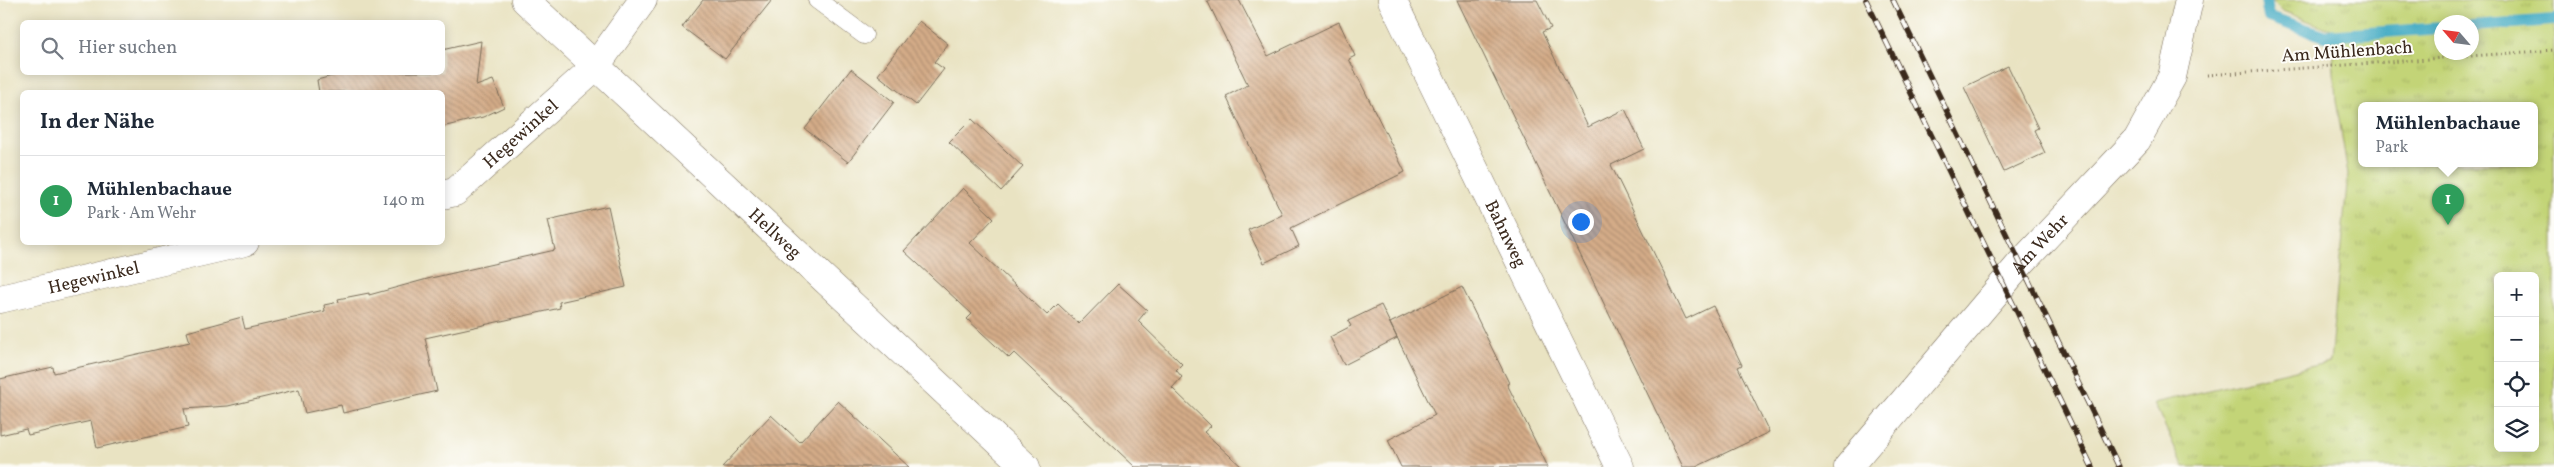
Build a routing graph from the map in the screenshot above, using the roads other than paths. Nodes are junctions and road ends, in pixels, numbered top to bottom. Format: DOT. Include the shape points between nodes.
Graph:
graph roads {
  1 [pos="525,0"];
  2 [pos="643,0"];
  3 [pos="817,0"];
  4 [pos="1392,0"];
  5 [pos="2189,0"];
  6 [pos="864,35"];
  7 [pos="595,66"];
  8 [pos="445,194"];
  9 [pos="232,245"];
  10 [pos="0,299"];
  11 [pos="1026,467"];
  12 [pos="1620,467"];
  13 [pos="1848,467"];
  1 -- 7 [label="street, Hellweg"];
  2 -- 7 [label="street, Hegewinkel"];
  3 -- 6 [label="lane"];
  4 -- 12 [label="street, Bahnweg"];
  5 -- 13 [label="street, Am Wehr" via="2172,77 2138,140 2021,263"];
  7 -- 8 [label="street, Hegewinkel" via="455,192"];
  7 -- 11 [label="street, Hellweg"];
  9 -- 10 [label="street, Hegewinkel"];
}
